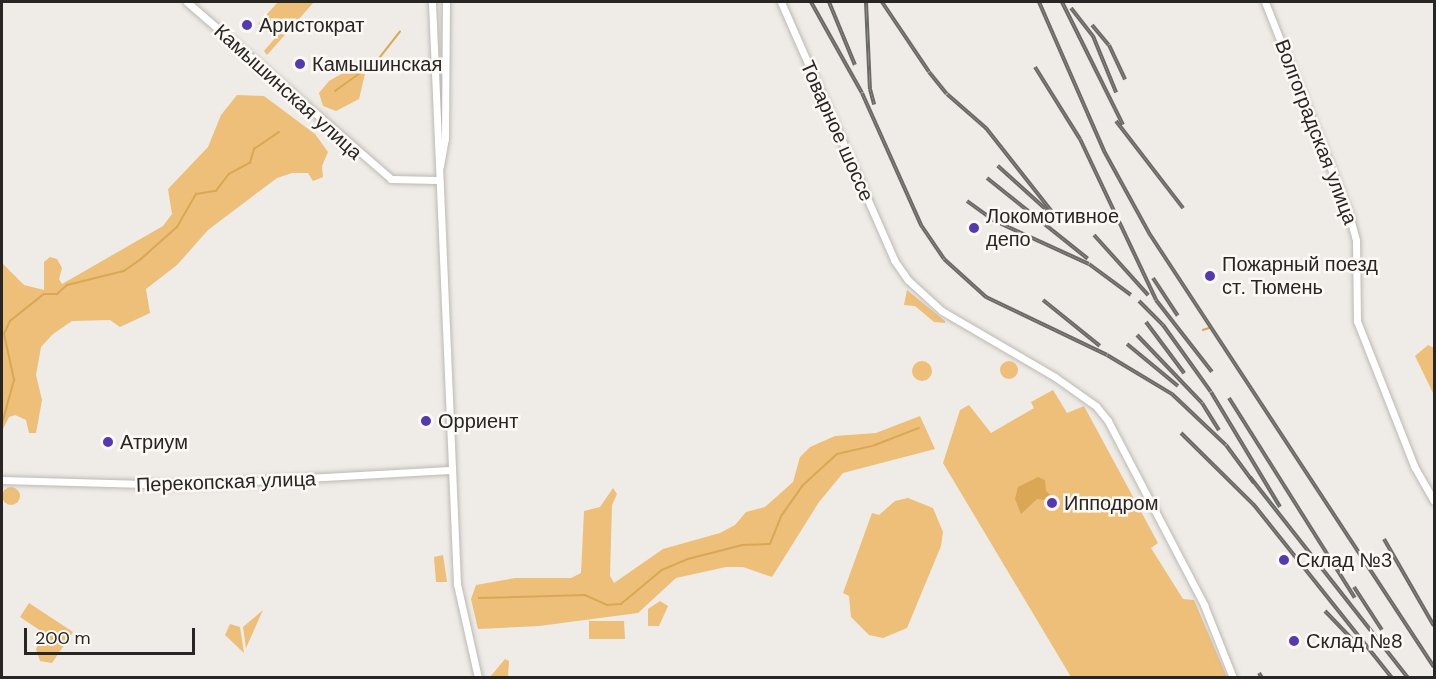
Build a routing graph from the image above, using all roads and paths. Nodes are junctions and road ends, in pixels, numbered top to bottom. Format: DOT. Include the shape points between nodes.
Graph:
graph roads {
  1 [pos="187,2"];
  2 [pos="432,2"];
  3 [pos="446,2"];
  4 [pos="781,2"];
  5 [pos="1265,2"];
  6 [pos="437,180"];
  7 [pos="450,470"];
  8 [pos="2,480"];
  9 [pos="1434,501"];
  10 [pos="478,678"];
  11 [pos="1233,678"];
  1 -- 6 [label="street, Камышинская улица" via="391,179"];
  2 -- 6 [label="street"];
  3 -- 6 [label="street" via="445,139"];
  4 -- 11 [label="street, Товарное шоссе" via="894,260 908,280 942,311 1065,383 1102,414 1204,605"];
  5 -- 9 [label="street, Волгоградская улица" via="1351,220 1356,240 1357,321 1414,466"];
  6 -- 7 [label="street"];
  7 -- 8 [label="street, Перекопская улица" via="181,485"];
  7 -- 10 [label="street" via="457,584"];
}
